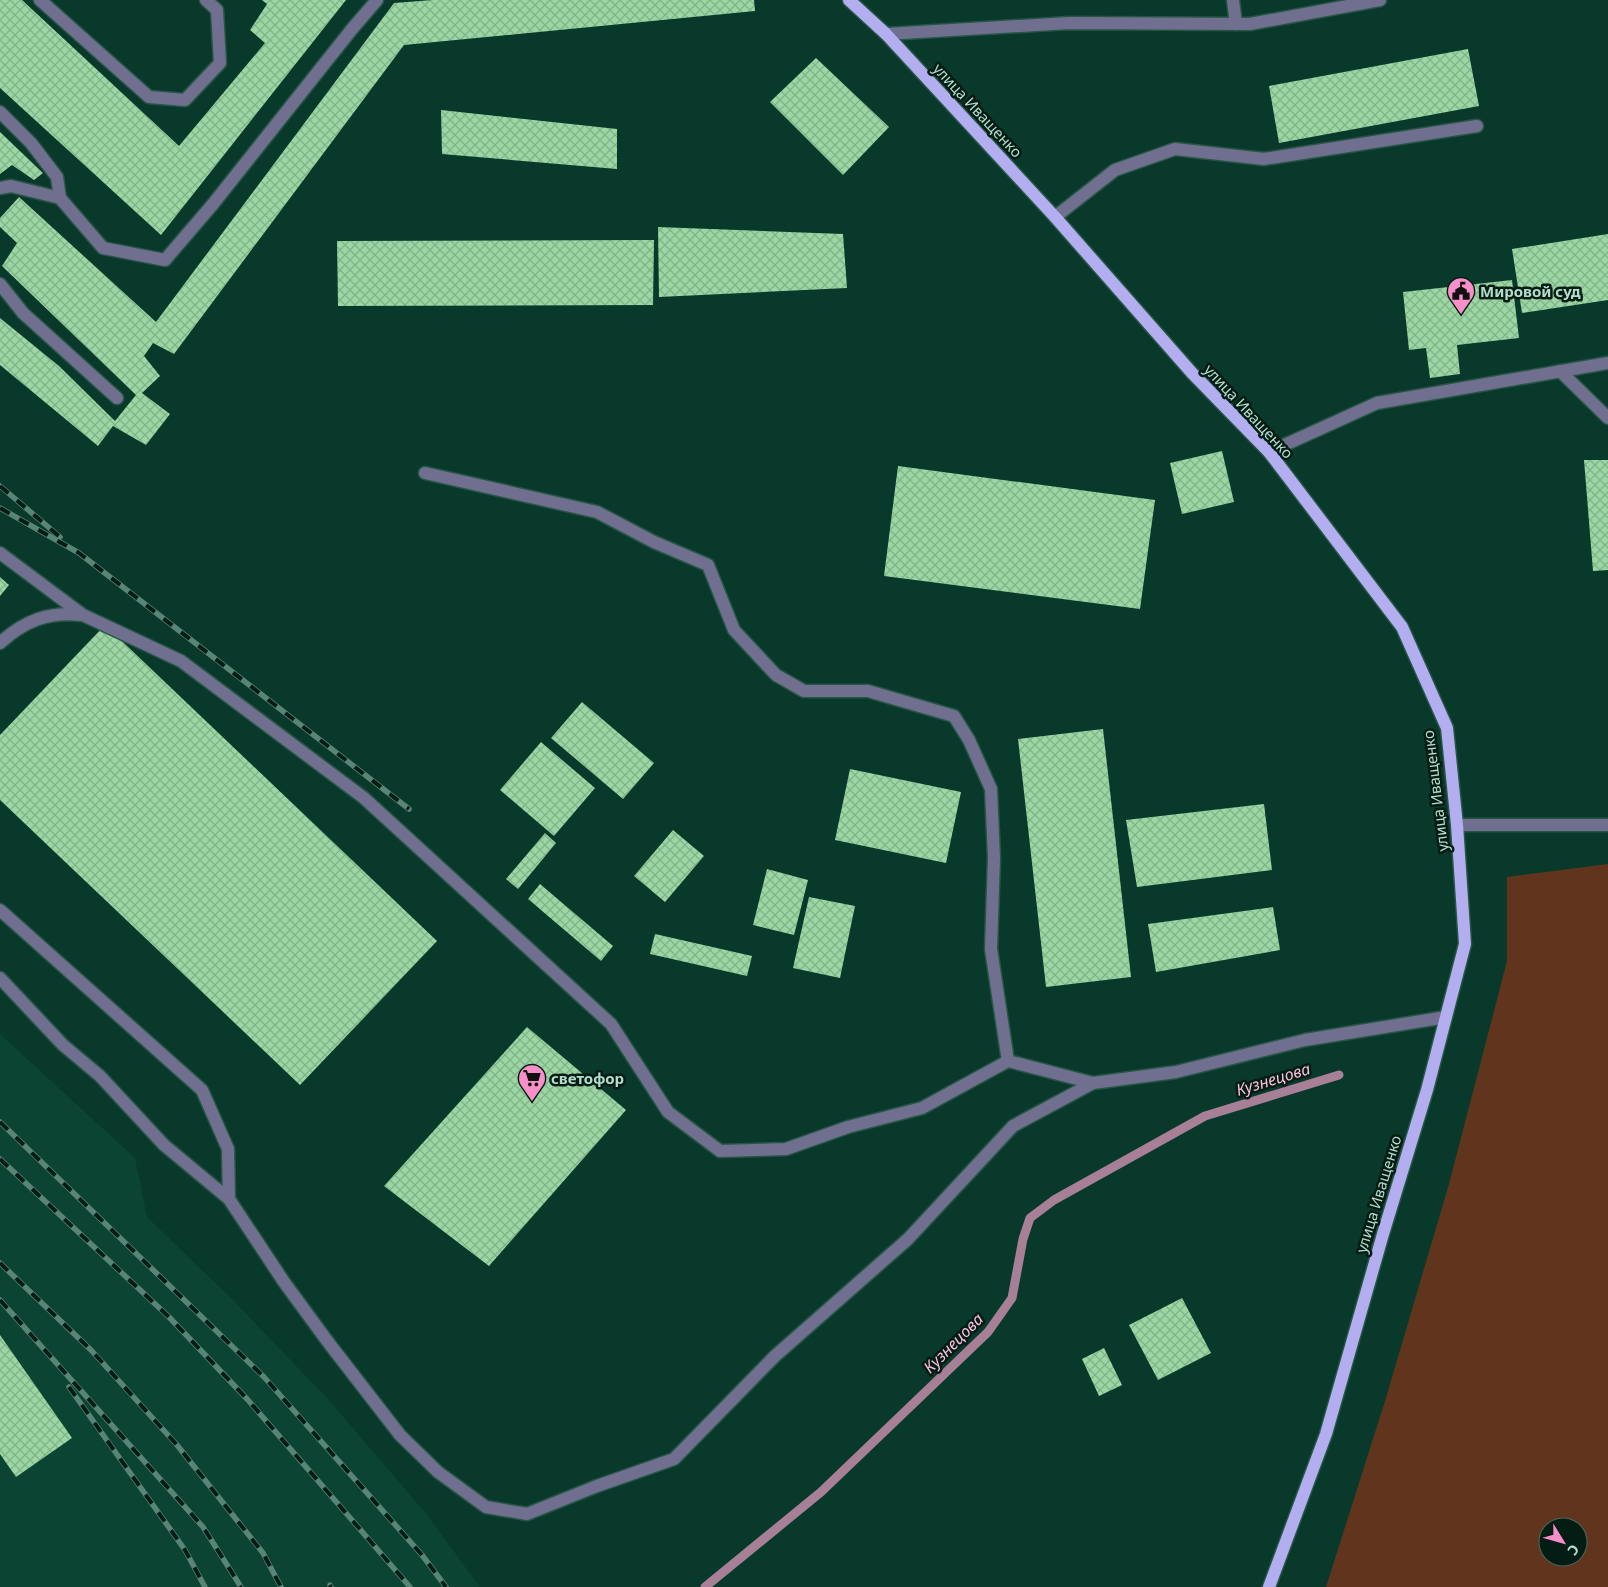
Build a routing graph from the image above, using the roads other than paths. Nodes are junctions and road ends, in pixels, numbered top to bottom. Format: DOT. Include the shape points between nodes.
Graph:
graph roads {
  1 [pos="40,0"];
  2 [pos="206,0"];
  3 [pos="377,0"];
  4 [pos="849,0"];
  5 [pos="1233,0"];
  6 [pos="1380,0"];
  7 [pos="1236,24"];
  8 [pos="886,34"];
  9 [pos="0,112"];
  10 [pos="1477,126"];
  11 [pos="0,188"];
  12 [pos="60,198"];
  13 [pos="1056,217"];
  14 [pos="0,284"];
  15 [pos="1608,363"];
  16 [pos="1560,372"];
  17 [pos="117,398"];
  18 [pos="1608,418"];
  19 [pos="1269,452"];
  20 [pos="425,472"];
  21 [pos="0,554"];
  22 [pos="83,615"];
  23 [pos="0,643"];
  24 [pos="1457,825"];
  25 [pos="1608,826"];
  26 [pos="0,910"];
  27 [pos="0,978"];
  28 [pos="1446,1017"];
  29 [pos="1008,1061"];
  30 [pos="1093,1083"];
  31 [pos="229,1198"];
  32 [pos="1269,1587"];
  1 -- 2 [label="lane" via="148,97 185,100 220,62 217,10"];
  3 -- 12 [label="lane" via="165,260 103,248"];
  4 -- 8 [label="main road, улица Иващенко"];
  5 -- 7 [label="lane"];
  6 -- 7 [label="lane"];
  7 -- 8 [label="lane" via="1068,24"];
  8 -- 13 [label="main road, улица Иващенко"];
  9 -- 12 [label="lane" via="31,143 57,177"];
  10 -- 13 [label="lane" via="1264,159 1175,149 1115,170"];
  11 -- 12 [label="lane" via="11,186"];
  13 -- 19 [label="main road, улица Иващенко" via="1192,373"];
  14 -- 17 [label="lane" via="23,313"];
  15 -- 16 [label="lane"];
  16 -- 18 [label="lane"];
  16 -- 19 [label="lane" via="1377,403"];
  19 -- 24 [label="main road, улица Иващенко" via="1402,628 1447,728"];
  20 -- 29 [label="lane" via="597,512 654,542 708,565 734,630 776,675 804,691 868,691 954,716 969,740 991,789 994,858 991,949"];
  21 -- 22 [label="lane"];
  22 -- 23 [label="lane" via="64,613 29,621"];
  22 -- 29 [label="lane" via="181,660 364,798 611,1024 668,1112 720,1150 786,1149 848,1127 922,1108"];
  24 -- 25 [label="lane"];
  24 -- 28 [label="main road, улица Иващенко" via="1465,944"];
  26 -- 31 [label="lane" via="202,1090 228,1149"];
  27 -- 31 [label="lane" via="63,1045 100,1076 164,1145"];
  28 -- 30 [label="lane" via="1305,1040 1176,1072"];
  28 -- 32 [label="main road, улица Иващенко" via="1326,1434"];
  29 -- 30 [label="lane"];
  30 -- 31 [label="lane" via="1013,1126 908,1239 775,1356 674,1459 527,1514 486,1507 438,1472 400,1435 284,1282"];
}
